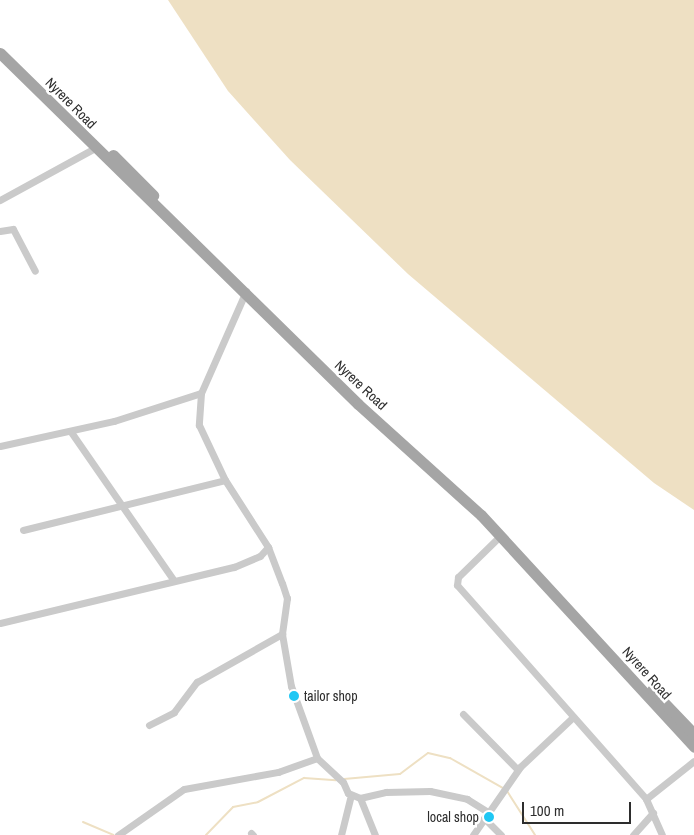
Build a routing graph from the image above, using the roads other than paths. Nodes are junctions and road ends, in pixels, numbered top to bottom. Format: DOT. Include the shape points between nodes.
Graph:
graph roads {
  1 [pos="0,45"];
  2 [pos="0,53"];
  3 [pos="95,148"];
  4 [pos="0,200"];
  5 [pos="0,230"];
  6 [pos="35,271"];
  7 [pos="246,292"];
  8 [pos="201,393"];
  9 [pos="71,432"];
  10 [pos="0,446"];
  11 [pos="225,480"];
  12 [pos="121,504"];
  13 [pos="23,530"];
  14 [pos="501,535"];
  15 [pos="268,547"];
  16 [pos="174,581"];
  17 [pos="0,624"];
  18 [pos="282,634"];
  19 [pos="463,714"];
  20 [pos="571,719"];
  21 [pos="149,725"];
  22 [pos="694,734"];
  23 [pos="694,747"];
  24 [pos="317,758"];
  25 [pos="694,761"];
  26 [pos="518,770"];
  27 [pos="351,795"];
  28 [pos="360,798"];
  29 [pos="646,799"];
  30 [pos="653,813"];
  31 [pos="486,815"];
  32 [pos="118,835"];
  33 [pos="341,835"];
  34 [pos="375,835"];
  35 [pos="473,835"];
  36 [pos="501,835"];
  37 [pos="633,835"];
  38 [pos="662,835"];
  1 -- 7 [label="main road, Nyrere Road"];
  2 -- 3 [label="main road, Nyrere Road"];
  3 -- 4 [label="street"];
  3 -- 7 [label="main road, Nyrere Road"];
  5 -- 6 [label="street" via="13,229"];
  7 -- 8 [label="street"];
  7 -- 14 [label="main road, Nyrere Road"];
  7 -- 22 [label="main road, Nyrere Road" via="486,509"];
  8 -- 9 [label="street"];
  8 -- 11 [label="street" via="199,424"];
  9 -- 10 [label="street"];
  9 -- 12 [label="street"];
  11 -- 12 [label="street"];
  11 -- 15 [label="street"];
  12 -- 13 [label="street"];
  12 -- 16 [label="street"];
  14 -- 20 [label="street" via="458,577 457,586"];
  14 -- 23 [label="main road, Nyrere Road"];
  15 -- 16 [label="street" via="260,556 234,567"];
  15 -- 18 [label="street" via="287,598"];
  16 -- 17 [label="street"];
  18 -- 21 [label="street" via="197,682 174,712"];
  18 -- 24 [label="street" via="291,686"];
  19 -- 26 [label="street"];
  20 -- 26 [label="street"];
  20 -- 29 [label="street"];
  24 -- 27 [label="street" via="341,780"];
  24 -- 32 [label="street" via="278,772 184,789"];
  25 -- 29 [label="street"];
  26 -- 31 [label="street"];
  27 -- 28 [label="street"];
  27 -- 33 [label="street"];
  28 -- 31 [label="street" via="386,792 430,791 466,799"];
  28 -- 34 [label="street"];
  29 -- 30 [label="street"];
  30 -- 37 [label="street"];
  30 -- 38 [label="street"];
  31 -- 35 [label="street"];
  31 -- 36 [label="street"];
}
